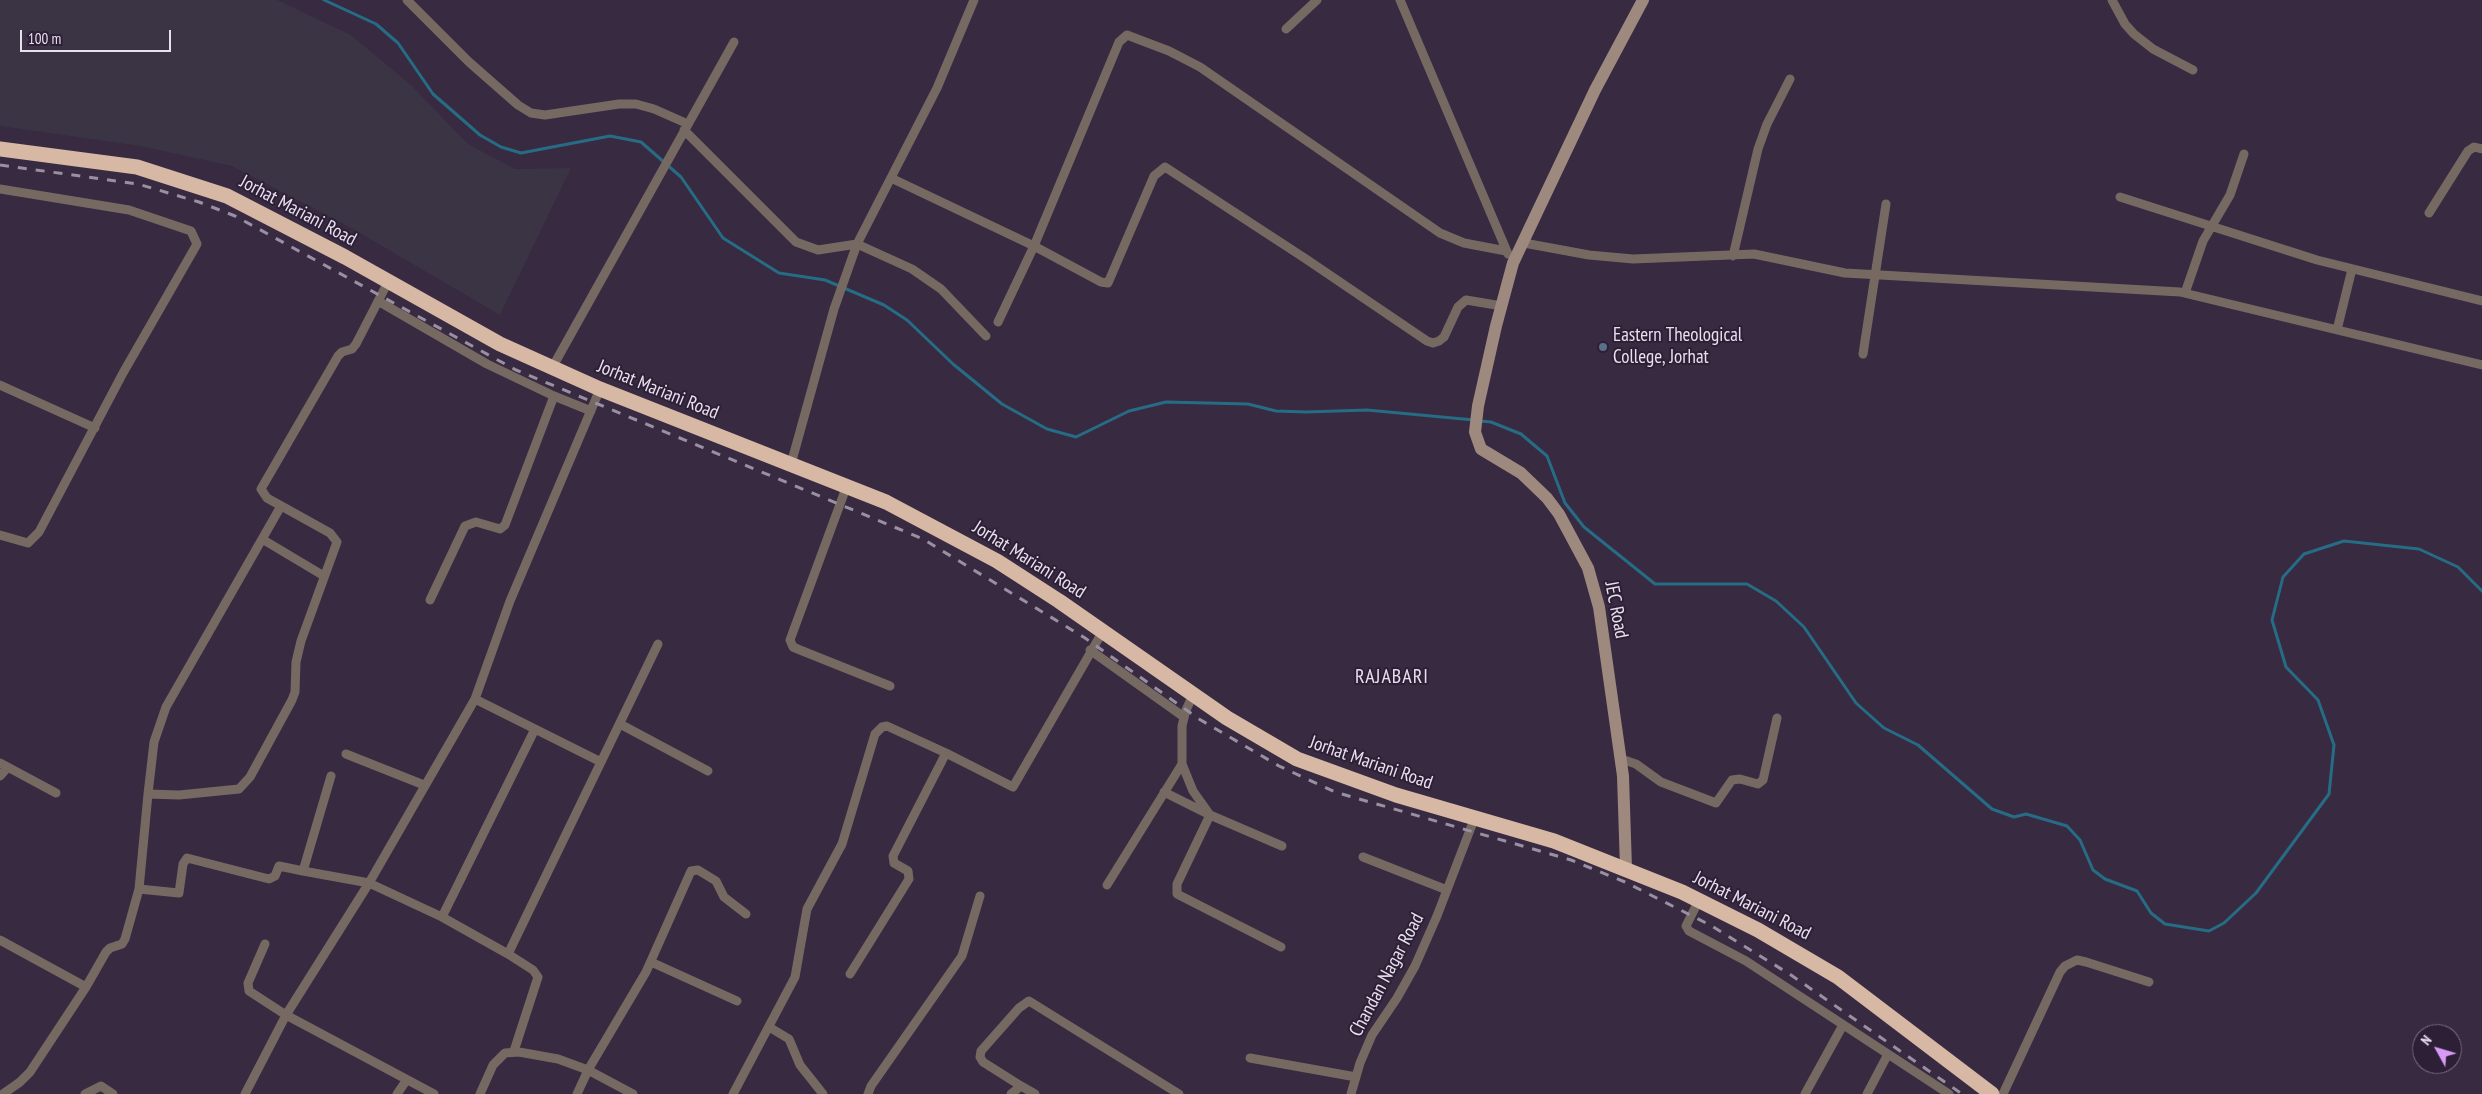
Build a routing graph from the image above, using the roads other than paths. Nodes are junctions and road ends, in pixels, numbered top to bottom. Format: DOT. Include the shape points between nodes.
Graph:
graph roads {
  1 [pos="407,0"];
  2 [pos="974,0"];
  3 [pos="1317,0"];
  4 [pos="1400,0"];
  5 [pos="1643,0"];
  6 [pos="2112,0"];
  7 [pos="1286,29"];
  8 [pos="734,42"];
  9 [pos="2193,70"];
  10 [pos="1790,79"];
  11 [pos="686,127"];
  12 [pos="0,149"];
  13 [pos="2482,149"];
  14 [pos="2244,154"];
  15 [pos="891,178"];
  16 [pos="0,189"];
  17 [pos="2120,197"];
  18 [pos="1886,204"];
  19 [pos="2429,213"];
  20 [pos="2212,226"];
  21 [pos="1524,243"];
  22 [pos="857,244"];
  23 [pos="1034,246"];
  24 [pos="1506,251"];
  25 [pos="1733,256"];
  26 [pos="1513,263"];
  27 [pos="2352,269"];
  28 [pos="1875,275"];
  29 [pos="388,282"];
  30 [pos="2185,293"];
  31 [pos="378,301"];
  32 [pos="2482,301"];
  33 [pos="1502,306"];
  34 [pos="998,322"];
  35 [pos="2337,330"];
  36 [pos="986,336"];
  37 [pos="1863,354"];
  38 [pos="2482,365"];
  39 [pos="552,368"];
  40 [pos="0,386"];
  41 [pos="600,389"];
  42 [pos="554,396"];
  43 [pos="591,410"];
  44 [pos="95,428"];
  45 [pos="791,464"];
  46 [pos="846,488"];
  47 [pos="281,506"];
  48 [pos="0,534"];
  49 [pos="262,539"];
  50 [pos="324,576"];
  51 [pos="430,600"];
  52 [pos="1103,631"];
  53 [pos="658,644"];
  54 [pos="1090,650"];
  55 [pos="890,686"];
  56 [pos="1193,696"];
  57 [pos="475,699"];
  58 [pos="1184,717"];
  59 [pos="1777,718"];
  60 [pos="620,724"];
  61 [pos="534,729"];
  62 [pos="946,753"];
  63 [pos="346,754"];
  64 [pos="1621,759"];
  65 [pos="601,762"];
  66 [pos="1182,764"];
  67 [pos="4,765"];
  68 [pos="708,771"];
  69 [pos="0,776"];
  70 [pos="331,776"];
  71 [pos="424,785"];
  72 [pos="1164,792"];
  73 [pos="56,793"];
  74 [pos="148,794"];
  75 [pos="1210,816"];
  76 [pos="1475,817"];
  77 [pos="1282,846"];
  78 [pos="1363,857"];
  79 [pos="1626,868"];
  80 [pos="304,871"];
  81 [pos="369,884"];
  82 [pos="1107,886"];
  83 [pos="139,889"];
  84 [pos="1447,890"];
  85 [pos="980,896"];
  86 [pos="1699,900"];
  87 [pos="746,914"];
  88 [pos="442,917"];
  89 [pos="0,940"];
  90 [pos="265,944"];
  91 [pos="1281,947"];
  92 [pos="508,954"];
  93 [pos="651,962"];
  94 [pos="850,974"];
  95 [pos="2149,982"];
  96 [pos="86,987"];
  97 [pos="737,1001"];
  98 [pos="286,1015"];
  99 [pos="1843,1025"];
  100 [pos="769,1027"];
  101 [pos="514,1052"];
  102 [pos="1888,1054"];
  103 [pos="1250,1058"];
  104 [pos="588,1070"];
  105 [pos="1356,1077"];
  106 [pos="406,1081"];
  107 [pos="1021,1086"];
  108 [pos="4,1094"];
  109 [pos="85,1094"];
  110 [pos="113,1094"];
  111 [pos="245,1094"];
  112 [pos="397,1094"];
  113 [pos="434,1094"];
  114 [pos="480,1094"];
  115 [pos="578,1094"];
  116 [pos="633,1094"];
  117 [pos="733,1094"];
  118 [pos="823,1094"];
  119 [pos="868,1094"];
  120 [pos="1011,1094"];
  121 [pos="1035,1094"];
  122 [pos="1179,1094"];
  123 [pos="1351,1094"];
  124 [pos="1805,1094"];
  125 [pos="1867,1094"];
  126 [pos="1949,1094"];
  127 [pos="1992,1094"];
  128 [pos="2003,1094"];
  1 -- 11 [label="street" via="469,62 531,113 545,115 636,104 654,109"];
  2 -- 15 [label="street" via="949,64"];
  3 -- 7 [label="street"];
  4 -- 24 [label="street"];
  5 -- 21 [label="street, JEC Road" via="1595,90"];
  6 -- 9 [label="street" via="2134,34 2153,49"];
  8 -- 11 [label="street"];
  10 -- 25 [label="street" via="1758,149"];
  11 -- 22 [label="street" via="796,242 818,250"];
  11 -- 39 [label="street"];
  12 -- 29 [label="highway, Jorhat Mariani Road" via="138,167 194,183 260,212"];
  13 -- 19 [label="street" via="2474,147 2468,151"];
  14 -- 20 [label="street" via="2230,194"];
  15 -- 22 [label="street"];
  15 -- 23 [label="street"];
  16 -- 44 [label="street" via="129,210 184,228 196,237 198,244"];
  17 -- 20 [label="street"];
  18 -- 28 [label="street"];
  20 -- 27 [label="street"];
  20 -- 30 [label="street" via="2199,251"];
  21 -- 25 [label="street" via="1633,259"];
  21 -- 26 [label="street, JEC Road"];
  22 -- 36 [label="street" via="932,280"];
  22 -- 45 [label="street" via="834,310"];
  23 -- 24 [label="street" via="1119,42 1126,35 1155,44 1200,67 1440,233"];
  23 -- 33 [label="street" via="1108,283 1154,176 1165,167 1426,341 1433,343 1444,337 1458,307 1466,300"];
  23 -- 34 [label="street"];
  24 -- 26 [label="street"];
  25 -- 28 [label="street" via="1754,254 1832,272"];
  26 -- 33 [label="street, JEC Road"];
  27 -- 32 [label="street"];
  27 -- 35 [label="street"];
  28 -- 30 [label="street"];
  28 -- 37 [label="street"];
  29 -- 31 [label="street"];
  29 -- 39 [label="highway, Jorhat Mariani Road" via="492,340"];
  30 -- 35 [label="street"];
  31 -- 42 [label="street" via="487,364"];
  31 -- 47 [label="street" via="354,347 338,356 263,483 262,493"];
  33 -- 64 [label="street, JEC Road" via="1478,406 1475,432 1481,449 1521,473 1547,498 1588,568 1599,607"];
  35 -- 38 [label="street"];
  39 -- 41 [label="highway, Jorhat Mariani Road"];
  40 -- 44 [label="street"];
  41 -- 43 [label="street"];
  41 -- 45 [label="highway, Jorhat Mariani Road"];
  42 -- 43 [label="street"];
  42 -- 51 [label="street" via="505,526 494,529 476,522 465,526"];
  43 -- 57 [label="street" via="510,601"];
  44 -- 48 [label="street" via="34,540 22,542"];
  45 -- 46 [label="highway, Jorhat Mariani Road"];
  46 -- 52 [label="highway, Jorhat Mariani Road" via="886,502 960,540"];
  46 -- 55 [label="street" via="790,640 800,650"];
  47 -- 49 [label="street"];
  47 -- 50 [label="street" via="335,537 336,548"];
  49 -- 50 [label="street"];
  49 -- 74 [label="street" via="166,707 154,742"];
  50 -- 74 [label="street" via="298,648 295,692 245,784 230,791"];
  52 -- 54 [label="street"];
  52 -- 56 [label="highway, Jorhat Mariani Road"];
  53 -- 60 [label="street"];
  54 -- 58 [label="street"];
  54 -- 62 [label="street" via="1013,787"];
  56 -- 58 [label="street"];
  56 -- 76 [label="highway, Jorhat Mariani Road" via="1296,759 1396,796"];
  57 -- 61 [label="street"];
  57 -- 71 [label="street"];
  58 -- 66 [label="street"];
  59 -- 64 [label="street" via="1763,780 1758,784 1732,780 1716,803 1661,782 1636,764"];
  60 -- 65 [label="street"];
  60 -- 68 [label="street"];
  61 -- 65 [label="street"];
  61 -- 88 [label="street"];
  62 -- 94 [label="street" via="893,856 894,863 908,871 909,879"];
  62 -- 100 [label="street" via="887,726 878,730 840,849 807,909 794,978"];
  63 -- 71 [label="street"];
  64 -- 79 [label="street, JEC Road" via="1626,812"];
  65 -- 92 [label="street"];
  66 -- 72 [label="street"];
  66 -- 75 [label="street"];
  67 -- 69 [label="street"];
  67 -- 73 [label="street"];
  70 -- 80 [label="street"];
  71 -- 81 [label="street"];
  72 -- 75 [label="street"];
  72 -- 82 [label="street"];
  74 -- 83 [label="street"];
  75 -- 77 [label="street"];
  75 -- 91 [label="street" via="1177,884 1177,894"];
  76 -- 79 [label="highway, Jorhat Mariani Road" via="1547,838"];
  76 -- 84 [label="street, Chandan Nagar Road"];
  78 -- 84 [label="street"];
  79 -- 86 [label="highway, Jorhat Mariani Road"];
  80 -- 81 [label="street"];
  80 -- 83 [label="street" via="280,866 275,876 269,879 187,858 183,864 179,893"];
  81 -- 88 [label="street"];
  81 -- 98 [label="street"];
  83 -- 96 [label="street" via="126,939 106,952"];
  84 -- 105 [label="street, Chandan Nagar Road" via="1415,966 1372,1035"];
  85 -- 119 [label="street" via="962,956"];
  86 -- 99 [label="street" via="1686,926 1689,931 1746,961"];
  86 -- 127 [label="highway, Jorhat Mariani Road" via="1838,977"];
  87 -- 93 [label="street" via="724,897 716,881 694,869"];
  88 -- 92 [label="street"];
  89 -- 96 [label="street"];
  90 -- 98 [label="street" via="247,988"];
  92 -- 101 [label="street" via="533,970 538,977"];
  93 -- 97 [label="street"];
  93 -- 104 [label="street"];
  95 -- 128 [label="street" via="2077,960 2066,966 2060,972"];
  96 -- 108 [label="street" via="26,1078"];
  98 -- 106 [label="street"];
  98 -- 111 [label="street"];
  99 -- 102 [label="street"];
  99 -- 124 [label="street"];
  100 -- 117 [label="street"];
  100 -- 118 [label="street" via="789,1040 800,1065"];
  101 -- 104 [label="street" via="558,1059"];
  101 -- 114 [label="street" via="498,1058"];
  102 -- 125 [label="street"];
  102 -- 126 [label="street"];
  103 -- 105 [label="street"];
  104 -- 115 [label="street"];
  104 -- 116 [label="street"];
  105 -- 123 [label="street, Chandan Nagar Road"];
  106 -- 112 [label="street"];
  106 -- 113 [label="street"];
  107 -- 120 [label="street"];
  107 -- 121 [label="street"];
  107 -- 122 [label="street" via="980,1057 1019,1008 1029,1001"];
  109 -- 110 [label="street" via="101,1086"];
}
